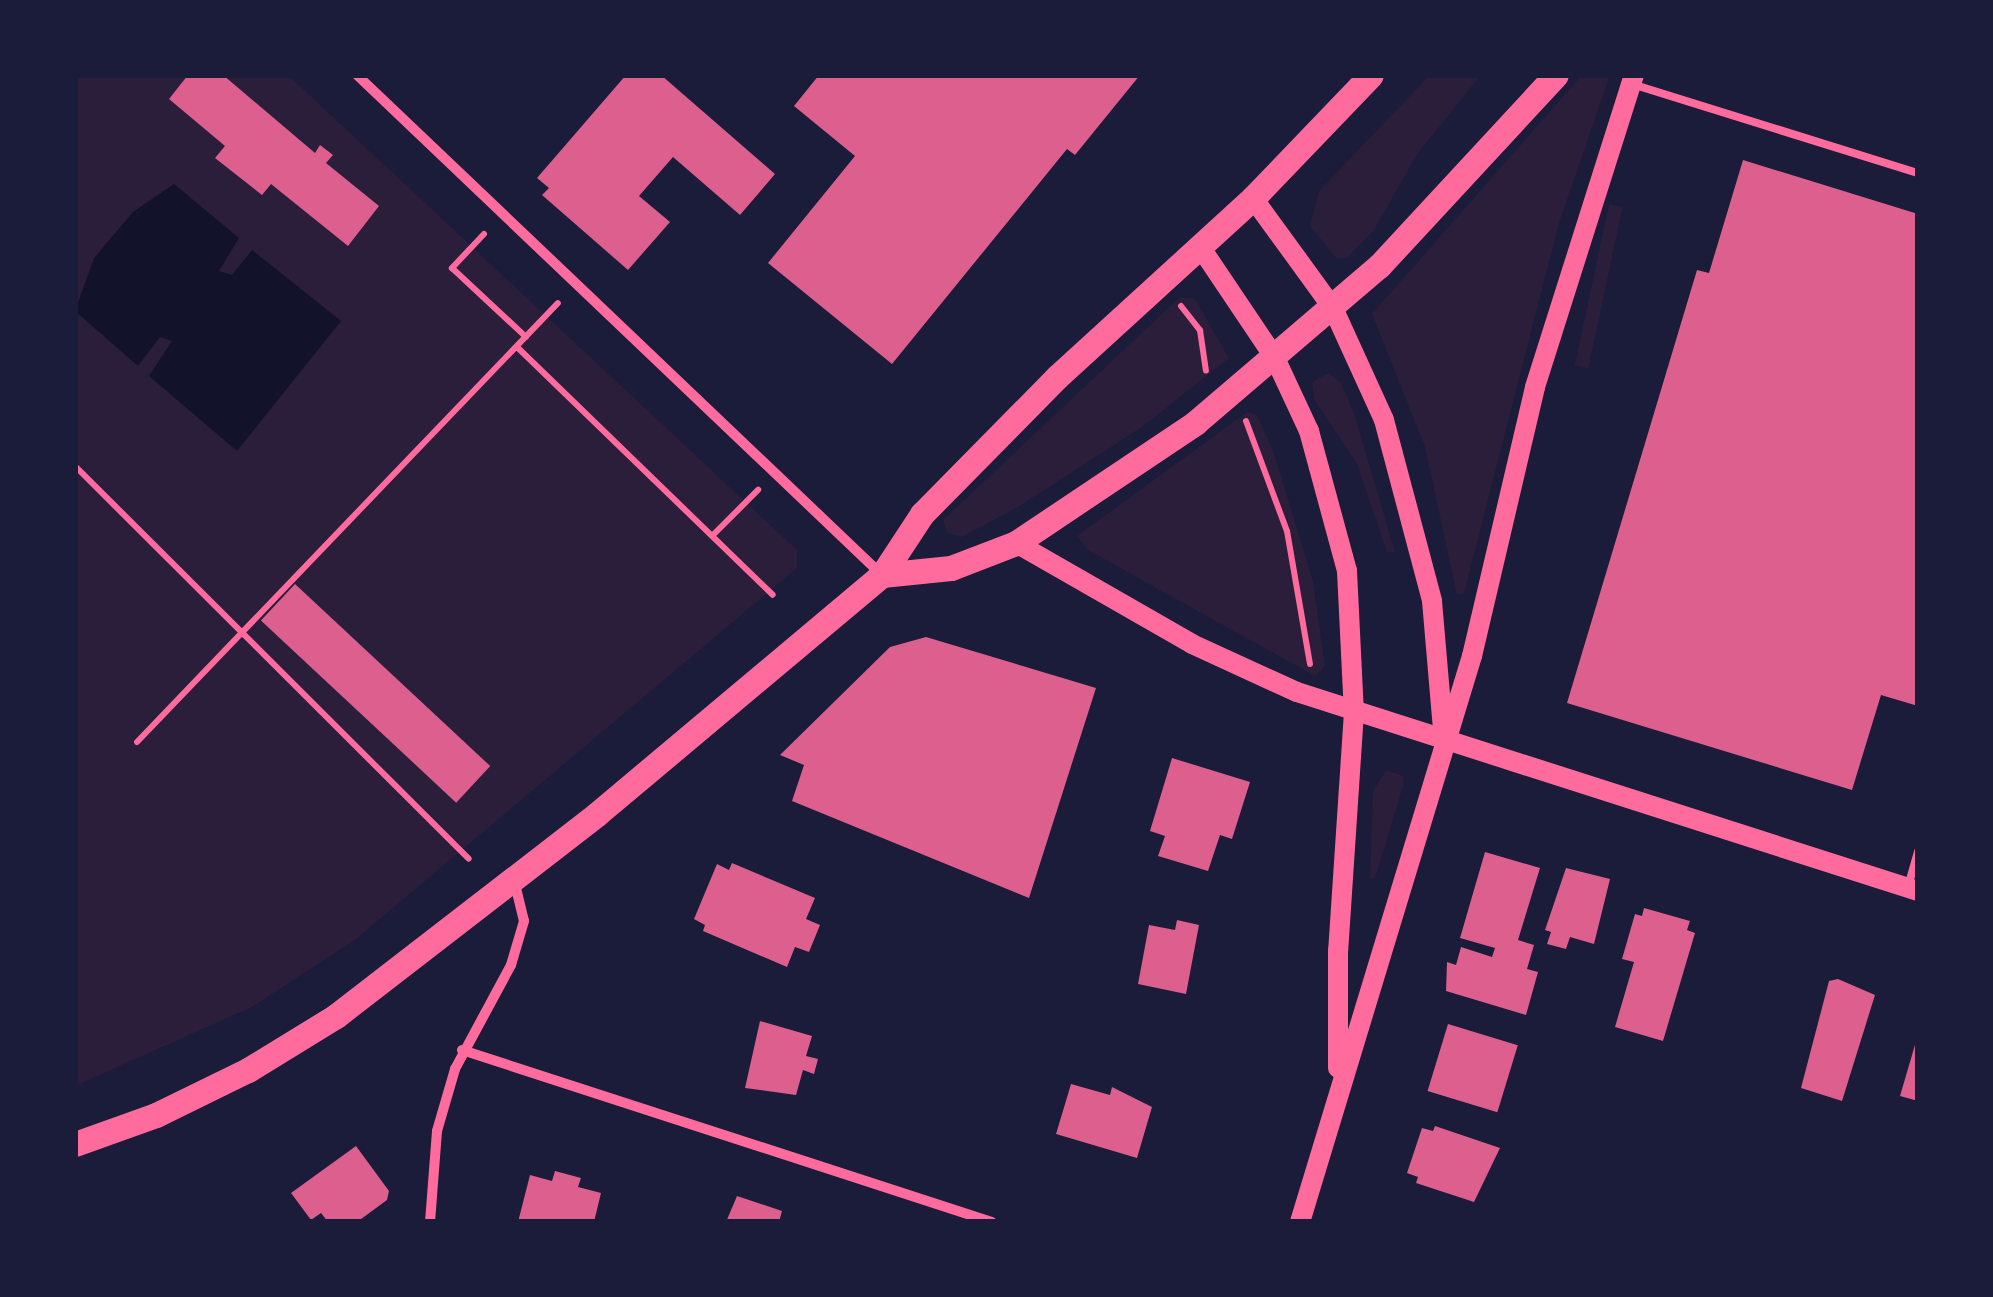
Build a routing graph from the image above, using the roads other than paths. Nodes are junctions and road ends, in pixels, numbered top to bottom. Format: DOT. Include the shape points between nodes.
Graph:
graph roads {
  1 [pos="357,75"];
  2 [pos="1371,75"];
  3 [pos="1556,75"];
  4 [pos="1632,79"];
  5 [pos="1918,172"];
  6 [pos="1252,198"];
  7 [pos="1201,248"];
  8 [pos="1333,308"];
  9 [pos="1275,358"];
  10 [pos="1016,543"];
  11 [pos="882,574"];
  12 [pos="1354,712"];
  13 [pos="1444,742"];
  14 [pos="1918,851"];
  15 [pos="512,874"];
  16 [pos="1913,889"];
  17 [pos="462,1050"];
  18 [pos="1338,1090"];
  19 [pos="75,1144"];
  20 [pos="430,1222"];
  21 [pos="992,1222"];
  22 [pos="1300,1222"];
  1 -- 11 [label="street"];
  2 -- 6 [label="main road"];
  3 -- 8 [label="main road"];
  4 -- 5 [label="lane"];
  4 -- 13 [label="main road" via="1536,387 1472,656"];
  6 -- 7 [label="main road"];
  6 -- 8 [label="main road"];
  7 -- 9 [label="main road"];
  7 -- 11 [label="main road" via="1057,377 922,514"];
  8 -- 9 [label="main road"];
  8 -- 13 [label="main road" via="1361,362 1406,489 1432,601"];
  9 -- 10 [label="main road" via="1181,434"];
  9 -- 12 [label="main road" via="1308,431 1337,523 1347,571"];
  10 -- 11 [label="main road" via="951,568"];
  10 -- 12 [label="main road" via="1192,644"];
  11 -- 15 [label="main road" via="596,814"];
  12 -- 13 [label="main road"];
  12 -- 18 [label="main road" via="1338,950"];
  13 -- 16 [label="main road"];
  13 -- 18 [label="main road"];
  14 -- 16 [label="lane"];
  15 -- 17 [label="street" via="524,921 511,965"];
  15 -- 19 [label="main road" via="336,1016 156,1115"];
  17 -- 20 [label="street" via="437,1131"];
  17 -- 21 [label="street"];
  18 -- 22 [label="main road"];
}
